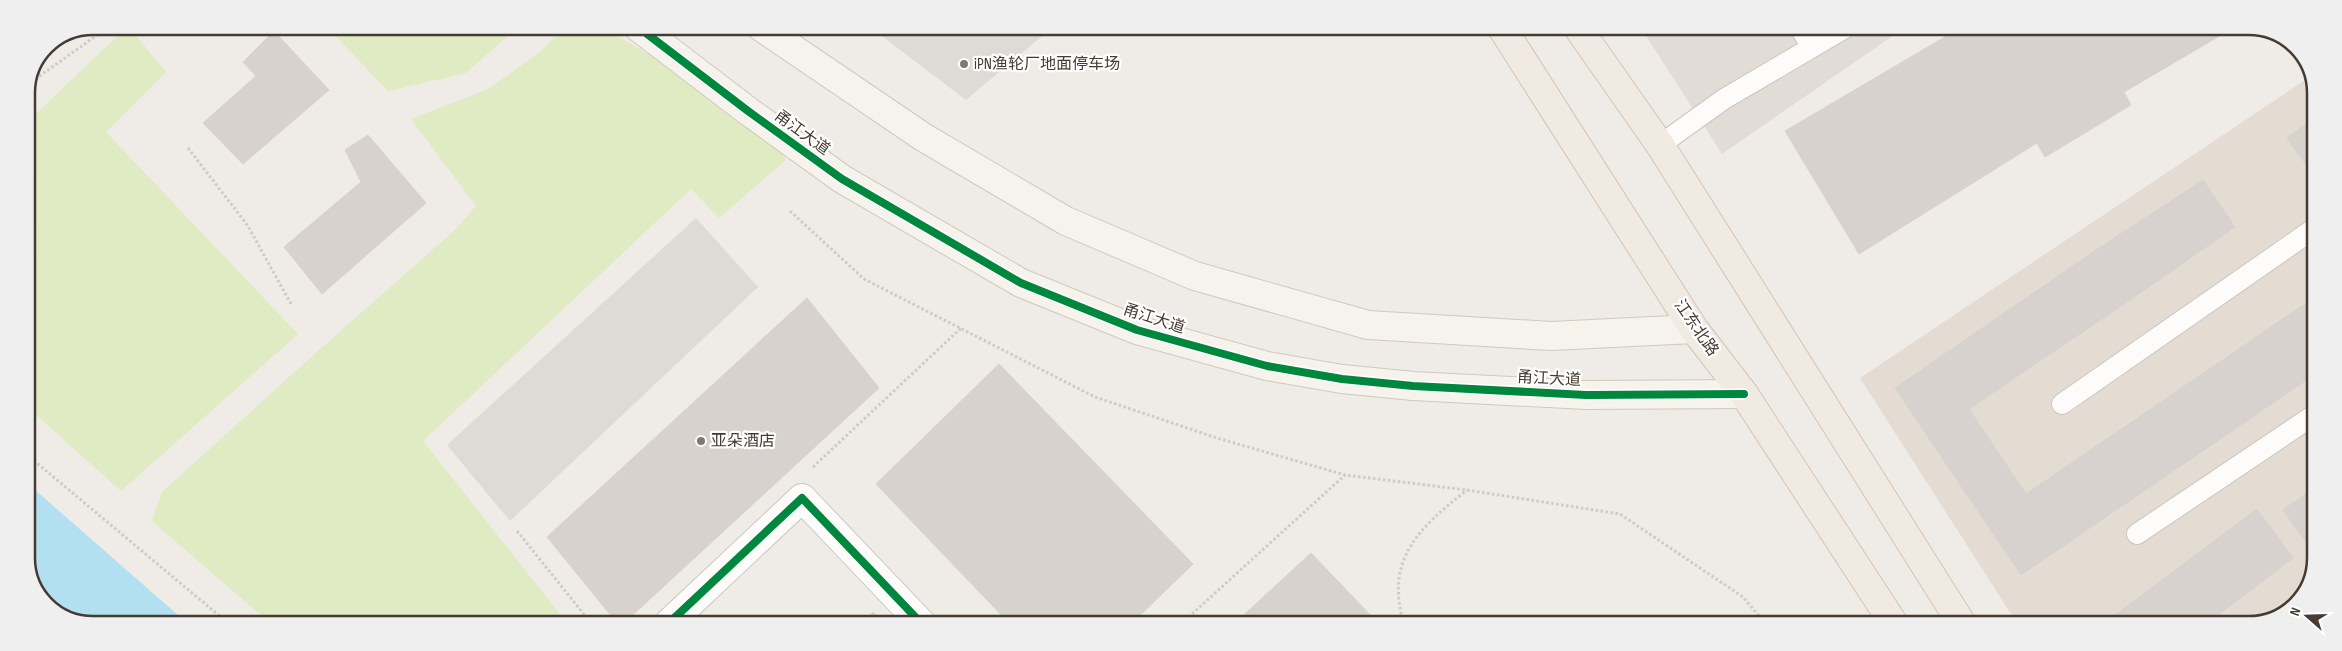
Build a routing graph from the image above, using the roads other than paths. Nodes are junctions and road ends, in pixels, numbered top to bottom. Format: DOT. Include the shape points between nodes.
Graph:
graph roads {
  1 [pos="648,35"];
  2 [pos="772,35"];
  3 [pos="1506,35"];
  4 [pos="1583,35"];
  5 [pos="1804,35"];
  6 [pos="1833,35"];
  7 [pos="1812,47"];
  8 [pos="1660,145"];
  9 [pos="2307,234"];
  10 [pos="1694,329"];
  11 [pos="1744,394"];
  12 [pos="2062,404"];
  13 [pos="2307,420"];
  14 [pos="2138,534"];
  15 [pos="676,616"];
  16 [pos="914,616"];
  17 [pos="1889,616"];
  18 [pos="1957,616"];
  1 -- 11 [label="street, 甬江大道" via="842,179 1021,283 1137,330 1267,366 1342,379 1586,395"];
  2 -- 10 [label="street" via="923,137 1066,221 1195,276 1368,324 1551,336"];
  3 -- 10 [label="main road, 江东北路"];
  4 -- 8 [label="main road"];
  5 -- 7 [label="lane"];
  6 -- 7 [label="lane"];
  7 -- 8 [label="lane" via="1724,99"];
  8 -- 18 [label="main road"];
  9 -- 12 [label="lane"];
  10 -- 11 [label="main road, 江东北路"];
  11 -- 17 [label="main road, 江东北路"];
  13 -- 14 [label="lane"];
  15 -- 16 [label="street" via="802,498"];
}
